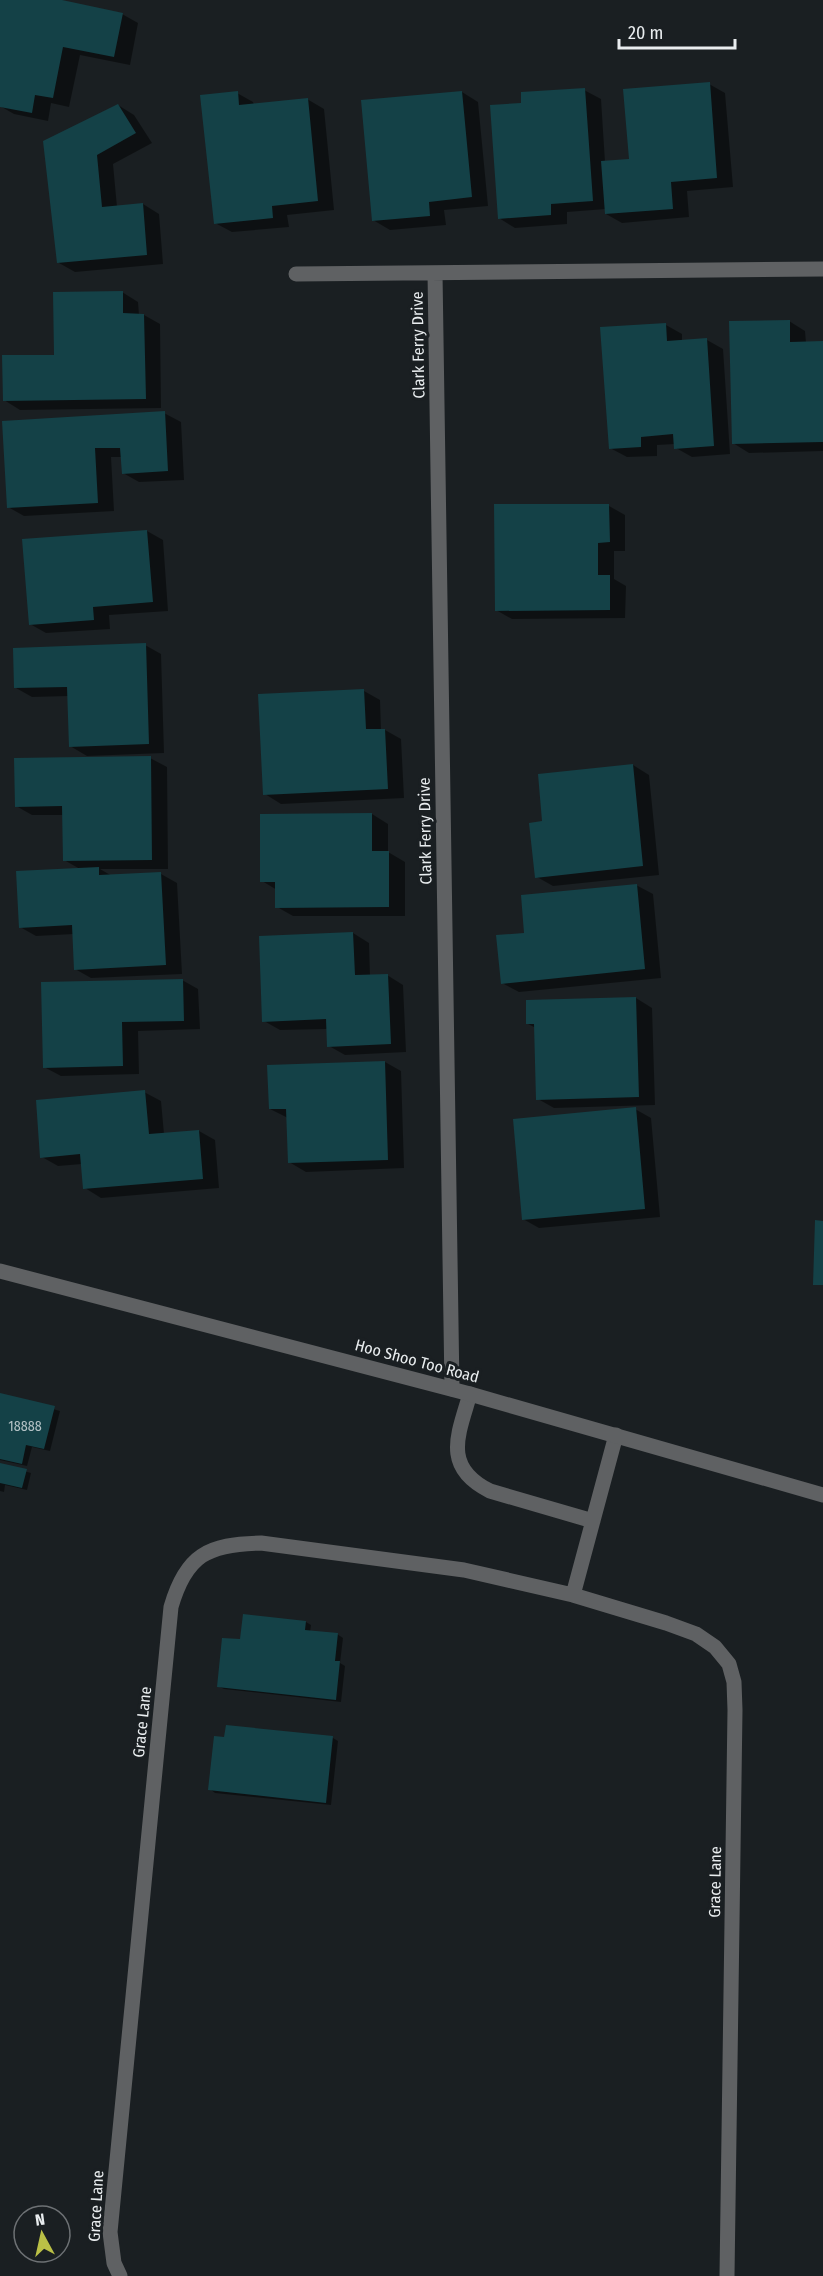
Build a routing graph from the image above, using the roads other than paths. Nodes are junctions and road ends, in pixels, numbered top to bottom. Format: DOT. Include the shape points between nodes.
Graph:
graph roads {
  1 [pos="823,269"];
  2 [pos="435,273"];
  3 [pos="296,274"];
  4 [pos="0,1271"];
  5 [pos="452,1389"];
  6 [pos="470,1394"];
  7 [pos="616,1436"];
  8 [pos="823,1495"];
  9 [pos="593,1521"];
  10 [pos="573,1595"];
  11 [pos="120,2276"];
  12 [pos="727,2276"];
  1 -- 2 [label="street"];
  2 -- 3 [label="street"];
  2 -- 5 [label="street, Clark Ferry Drive"];
  4 -- 5 [label="street, Hoo Shoo Too Road"];
  5 -- 6 [label="street, Hoo Shoo Too Road"];
  6 -- 7 [label="street, Hoo Shoo Too Road"];
  6 -- 9 [label="street" via="456,1446 465,1473 490,1491"];
  7 -- 8 [label="street, Hoo Shoo Too Road"];
  7 -- 9 [label="street"];
  9 -- 10 [label="street"];
  10 -- 11 [label="street, Grace Lane" via="464,1570 261,1543 214,1549 184,1573 171,1607 110,2232 114,2264"];
  10 -- 12 [label="street, Grace Lane" via="696,1634 716,1647 729,1664 734,1682"];
}
